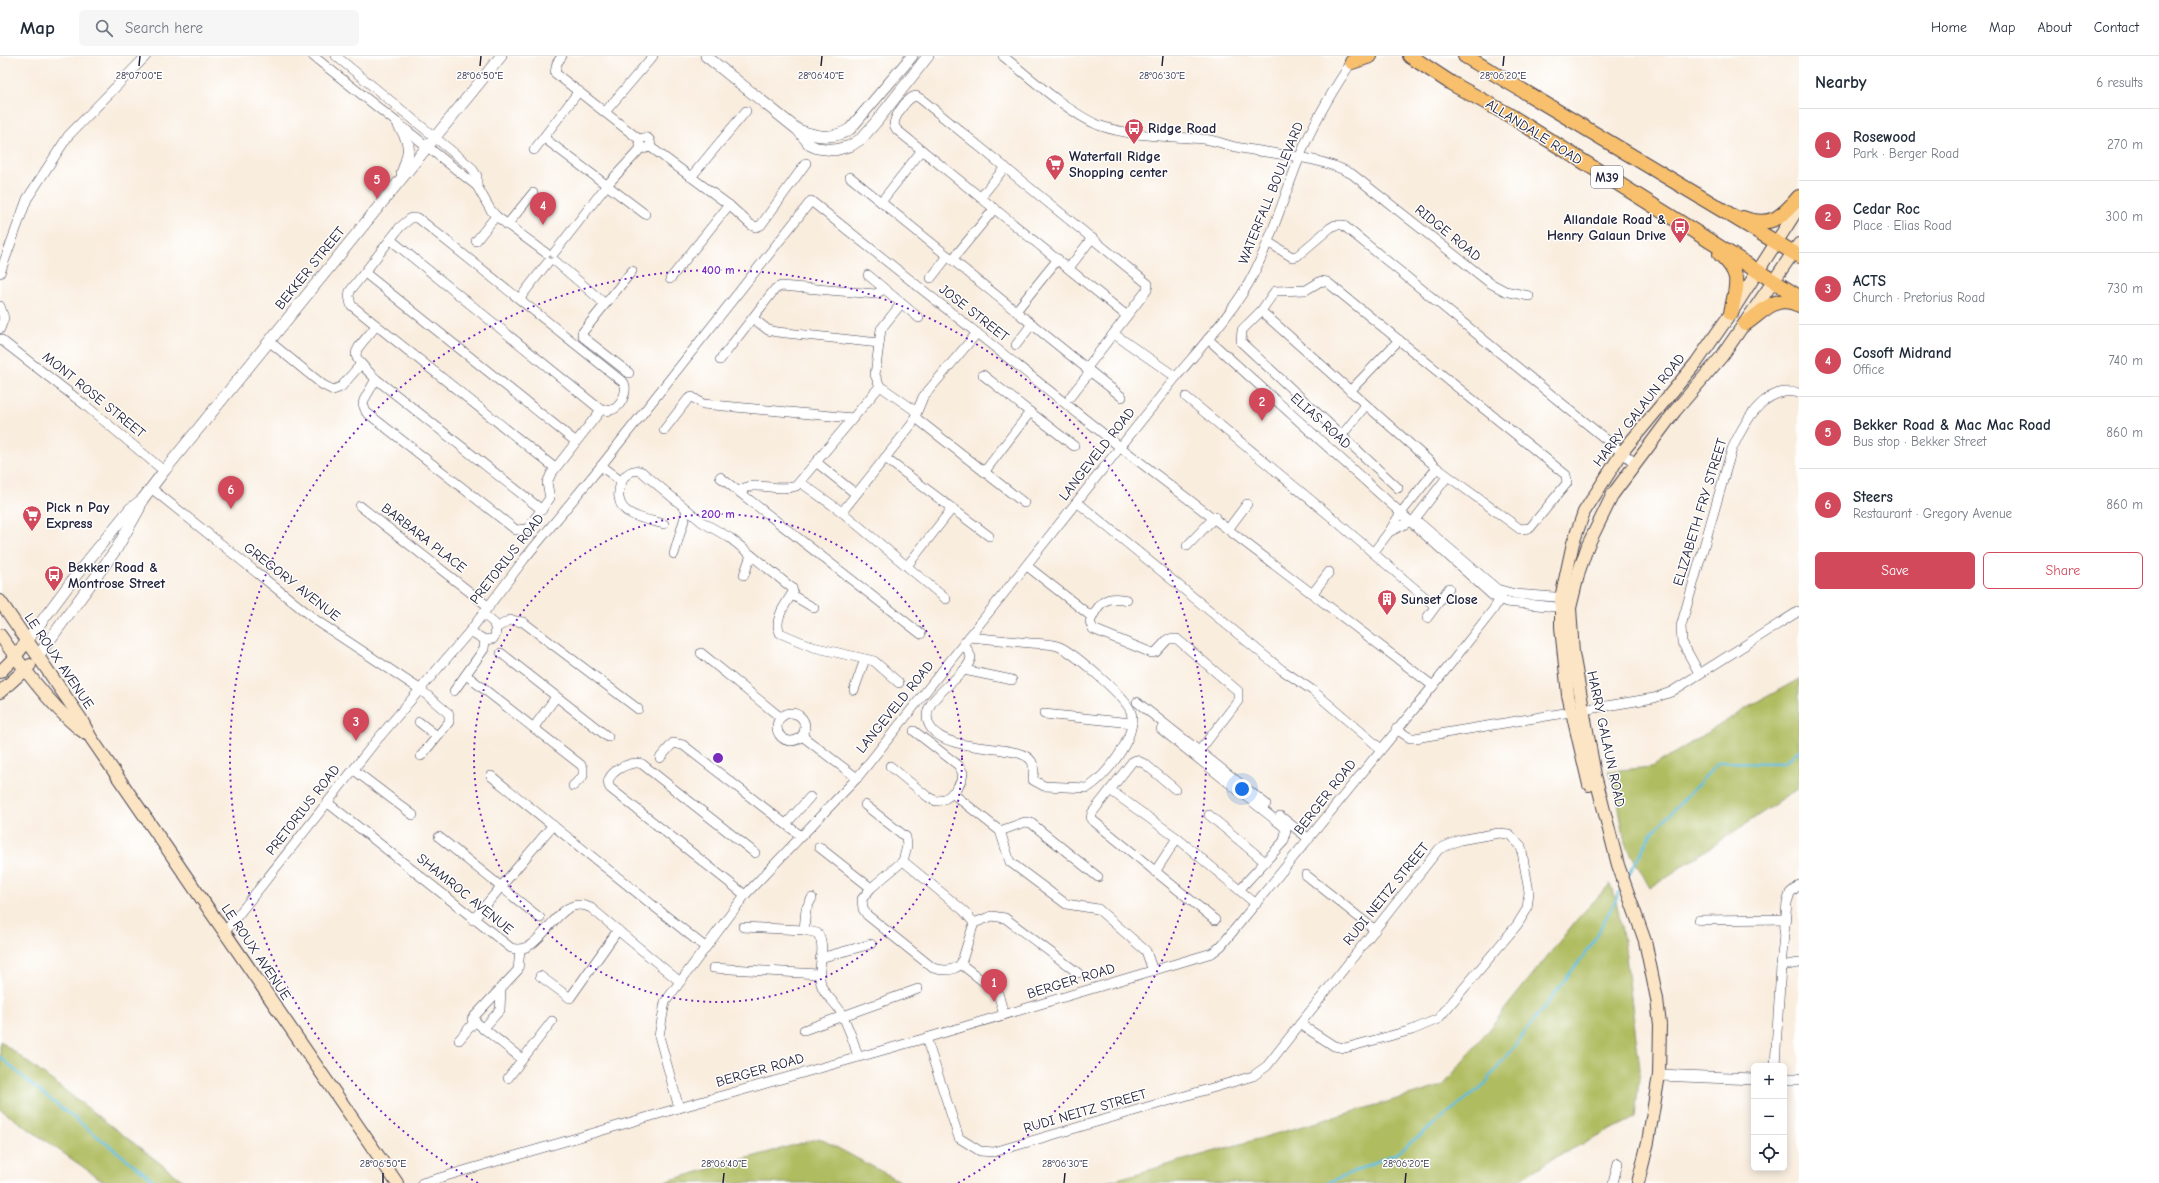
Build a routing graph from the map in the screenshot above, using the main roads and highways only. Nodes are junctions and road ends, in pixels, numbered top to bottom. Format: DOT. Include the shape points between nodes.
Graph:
graph roads {
  1 [pos="1370,56"];
  2 [pos="1410,56"];
  3 [pos="1465,56"];
  4 [pos="1352,61"];
  5 [pos="1799,197"];
  6 [pos="1799,207"];
  7 [pos="1722,211"];
  8 [pos="1705,240"];
  9 [pos="1778,242"];
  10 [pos="1797,251"];
  11 [pos="1757,272"];
  12 [pos="1774,282"];
  13 [pos="1799,297"];
  14 [pos="1799,305"];
  15 [pos="1731,313"];
  16 [pos="1745,324"];
  17 [pos="0,601"];
  18 [pos="1566,603"];
  19 [pos="0,635"];
  20 [pos="27,641"];
  21 [pos="38,656"];
  22 [pos="15,657"];
  23 [pos="25,670"];
  24 [pos="0,672"];
  25 [pos="0,692"];
  26 [pos="91,738"];
  27 [pos="397,1183"];
  28 [pos="1638,1183"];
  1 -- 4 [label="main road"];
  2 -- 8 [label="main road, ALLANDALE ROAD / M39" via="1451,83 1509,115"];
  3 -- 7 [label="main road, ALLANDALE ROAD / M39"];
  5 -- 7 [label="main road" via="1783,215 1768,222 1749,220"];
  6 -- 9 [label="main road, HARRY GALAUN ROAD"];
  7 -- 9 [label="main road, ALLANDALE ROAD / M39"];
  8 -- 11 [label="main road, ALLANDALE ROAD / M39"];
  8 -- 15 [label="main road" via="1730,264 1737,278"];
  9 -- 10 [label="main road, ALLANDALE ROAD / M39"];
  9 -- 11 [label="main road, HARRY GALAUN ROAD"];
  10 -- 12 [label="main road, HARRY GALAUN ROAD"];
  11 -- 12 [label="main road, ALLANDALE ROAD / M39"];
  11 -- 15 [label="main road, HARRY GALAUN ROAD"];
  12 -- 13 [label="main road, ALLANDALE ROAD / M39"];
  12 -- 16 [label="main road, HARRY GALAUN ROAD"];
  14 -- 16 [label="main road" via="1787,300 1775,302"];
  15 -- 18 [label="main road, HARRY GALAUN ROAD" via="1696,363 1623,451 1584,512 1573,543"];
  16 -- 18 [label="main road, HARRY GALAUN ROAD" via="1635,463 1614,494 1588,545"];
  17 -- 20 [label="main road, LE ROUX AVENUE"];
  18 -- 28 [label="main road, HARRY GALAUN ROAD" via="1587,777 1645,941 1657,999 1660,1025 1659,1075"];
  19 -- 22 [label="main road, LE ROUX AVENUE"];
  20 -- 21 [label="main road, LE ROUX AVENUE"];
  20 -- 22 [label="main road"];
  21 -- 23 [label="main road"];
  21 -- 26 [label="main road, LE ROUX AVENUE"];
  22 -- 23 [label="main road, LE ROUX AVENUE"];
  22 -- 24 [label="main road"];
  23 -- 25 [label="main road"];
  23 -- 26 [label="main road, LE ROUX AVENUE" via="62,712"];
  26 -- 27 [label="main road, LE ROUX AVENUE"];
}
